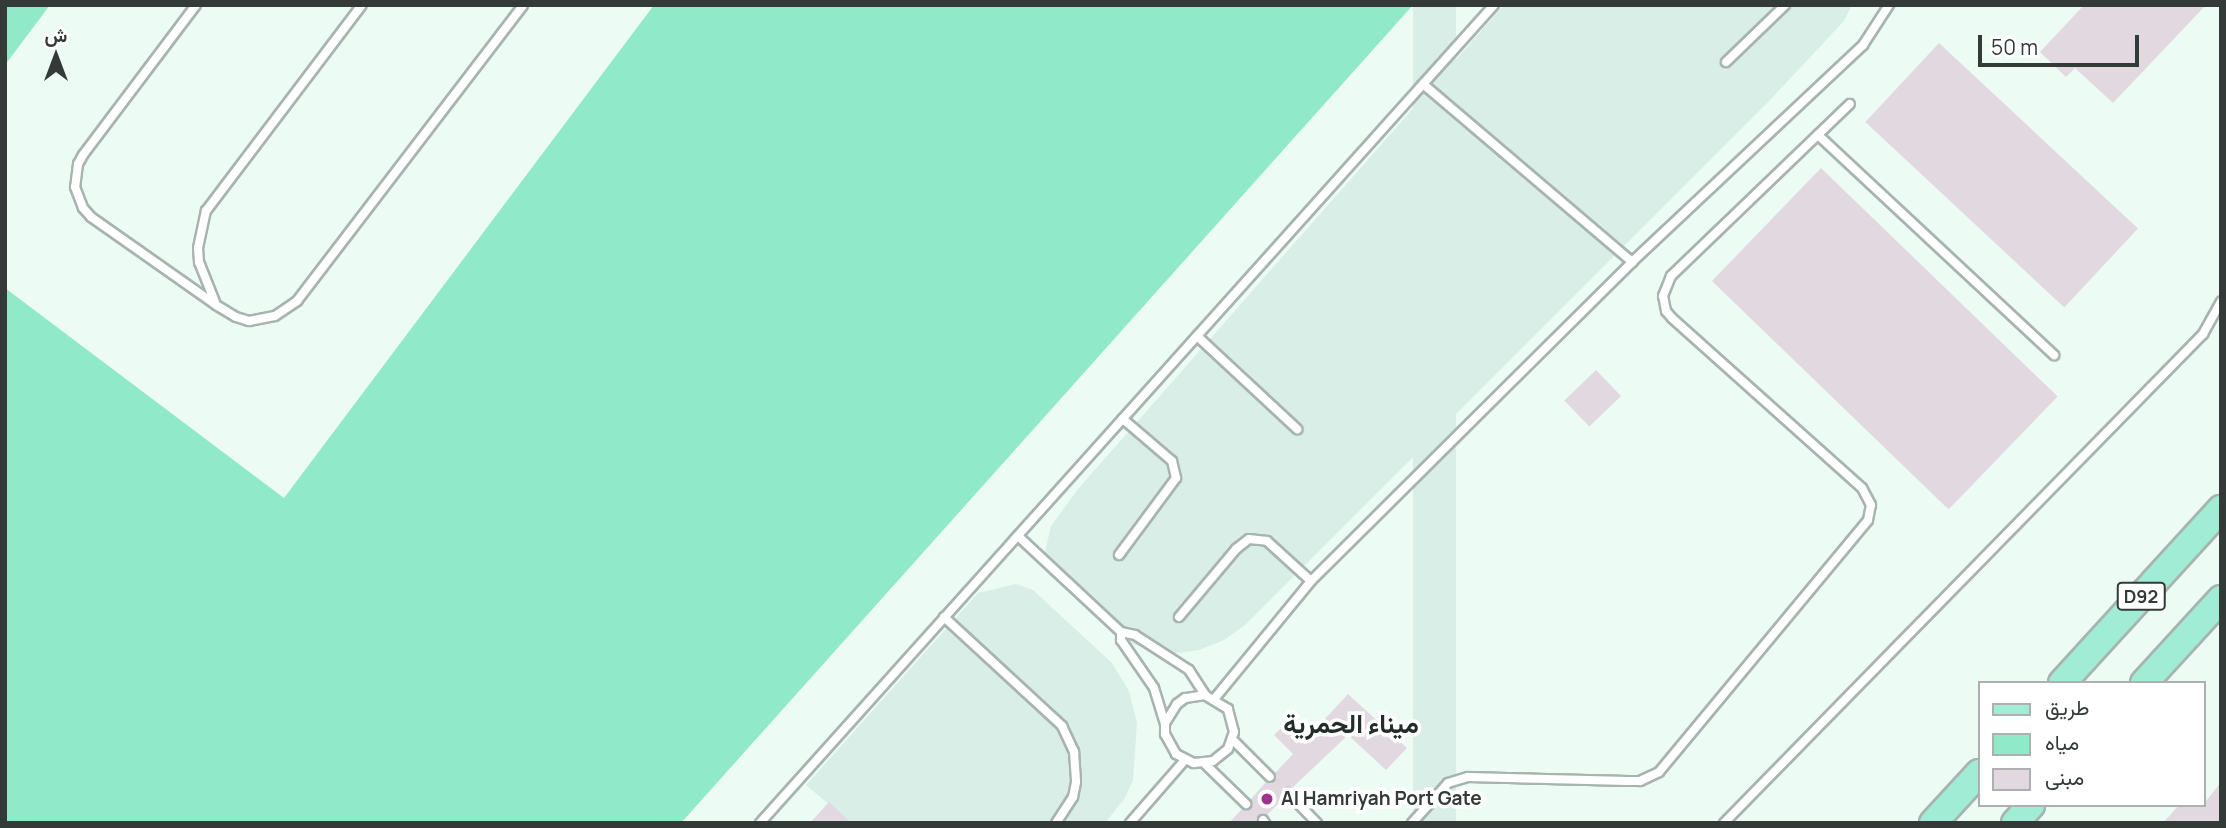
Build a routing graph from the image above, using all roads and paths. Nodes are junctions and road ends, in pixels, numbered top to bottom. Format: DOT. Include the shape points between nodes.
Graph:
graph roads {
  1 [pos="197,5"];
  2 [pos="362,5"];
  3 [pos="523,5"];
  4 [pos="1494,5"];
  5 [pos="1785,5"];
  6 [pos="1889,5"];
  7 [pos="1726,62"];
  8 [pos="1423,84"];
  9 [pos="1850,104"];
  10 [pos="1818,135"];
  11 [pos="1632,261"];
  12 [pos="2221,302"];
  13 [pos="216,304"];
  14 [pos="1197,336"];
  15 [pos="2054,355"];
  16 [pos="1123,419"];
  17 [pos="1297,429"];
  18 [pos="2221,509"];
  19 [pos="1018,536"];
  20 [pos="1119,555"];
  21 [pos="1311,581"];
  22 [pos="2221,599"];
  23 [pos="944,617"];
  24 [pos="1179,617"];
  25 [pos="1121,632"];
  26 [pos="2064,681"];
  27 [pos="2146,681"];
  28 [pos="1205,695"];
  29 [pos="1215,698"];
  30 [pos="1166,723"];
  31 [pos="1233,740"];
  32 [pos="1185,760"];
  33 [pos="1204,763"];
  34 [pos="1978,774"];
  35 [pos="1270,778"];
  36 [pos="1288,793"];
  37 [pos="1246,804"];
  38 [pos="2029,807"];
  39 [pos="760,823"];
  40 [pos="1056,823"];
  41 [pos="1130,823"];
  42 [pos="1317,823"];
  43 [pos="1412,823"];
  44 [pos="1724,823"];
  45 [pos="1933,823"];
  46 [pos="2015,823"];
  1 -- 13 [label="lane" via="83,155 75,187 91,217"];
  2 -- 13 [label="lane" via="206,211 199,261"];
  3 -- 13 [label="lane" via="297,301 275,316 249,321"];
  4 -- 8 [label="lane"];
  5 -- 7 [label="lane"];
  6 -- 11 [label="lane" via="1863,45"];
  8 -- 11 [label="lane"];
  8 -- 14 [label="lane"];
  9 -- 10 [label="lane"];
  10 -- 15 [label="lane"];
  10 -- 43 [label="lane" via="1671,276 1664,289 1664,303 1672,318 1862,488 1871,505 1868,520 1659,772 1640,781 1468,777 1448,783"];
  11 -- 21 [label="lane"];
  12 -- 44 [label="lane" via="2203,334"];
  14 -- 16 [label="lane"];
  14 -- 17 [label="lane"];
  16 -- 19 [label="lane"];
  16 -- 20 [label="lane" via="1172,461 1176,478"];
  18 -- 26 [label="main road, D92"];
  19 -- 23 [label="lane"];
  19 -- 25 [label="lane"];
  21 -- 24 [label="lane" via="1266,541 1249,539"];
  21 -- 29 [label="lane"];
  22 -- 27 [label="main road"];
  23 -- 39 [label="lane"];
  23 -- 40 [label="lane" via="1062,726 1074,752 1076,782 1073,797"];
  25 -- 28 [label="lane" via="1135,635 1189,670"];
  25 -- 30 [label="lane" via="1121,640 1154,688"];
  28 -- 29 [label="lane"];
  28 -- 30 [label="lane" via="1185,698"];
  29 -- 31 [label="lane" via="1232,716"];
  30 -- 32 [label="lane" via="1169,745"];
  31 -- 33 [label="lane" via="1222,756"];
  31 -- 35 [label="lane"];
  32 -- 33 [label="lane"];
  32 -- 41 [label="lane"];
  33 -- 37 [label="lane"];
  34 -- 45 [label="main road"];
  36 -- 42 [label="lane"];
  38 -- 46 [label="main road"];
}
